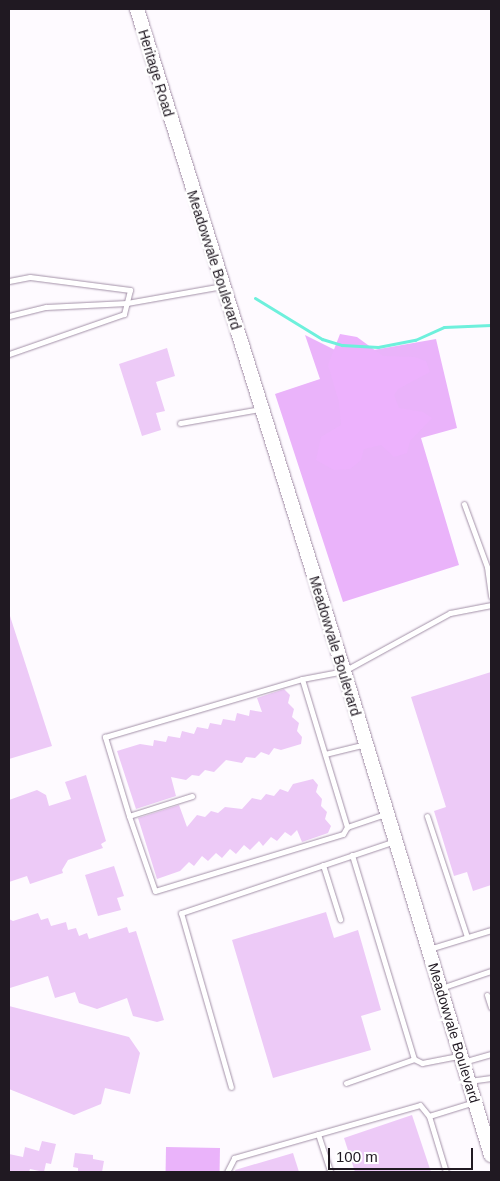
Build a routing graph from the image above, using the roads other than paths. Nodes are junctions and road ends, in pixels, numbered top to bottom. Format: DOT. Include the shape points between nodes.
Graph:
graph roads {
  1 [pos="136,9"];
  2 [pos="175,138"];
  3 [pos="9,281"];
  4 [pos="222,286"];
  5 [pos="127,303"];
  6 [pos="9,316"];
  7 [pos="9,354"];
  8 [pos="261,408"];
  9 [pos="180,423"];
  10 [pos="464,504"];
  11 [pos="489,566"];
  12 [pos="491,597"];
  13 [pos="491,605"];
  14 [pos="344,671"];
  15 [pos="302,679"];
  16 [pos="366,744"];
  17 [pos="326,754"];
  18 [pos="192,796"];
  19 [pos="387,814"];
  20 [pos="129,816"];
  21 [pos="427,816"];
  22 [pos="347,827"];
  23 [pos="395,841"];
  24 [pos="352,855"];
  25 [pos="323,865"];
  26 [pos="340,919"];
  27 [pos="491,930"];
  28 [pos="467,937"];
  29 [pos="428,949"];
  30 [pos="491,971"];
  31 [pos="440,988"];
  32 [pos="487,995"];
  33 [pos="491,1007"];
  34 [pos="491,1054"];
  35 [pos="414,1059"];
  36 [pos="462,1059"];
  37 [pos="491,1078"];
  38 [pos="468,1082"];
  39 [pos="346,1083"];
  40 [pos="231,1087"];
  41 [pos="475,1102"];
  42 [pos="429,1116"];
  43 [pos="318,1134"];
  44 [pos="491,1155"];
  45 [pos="227,1172"];
  46 [pos="330,1172"];
  47 [pos="446,1172"];
  1 -- 2 [label="main road, Heritage Road"];
  2 -- 4 [label="main road, Meadowvale Boulevard"];
  3 -- 5 [label="lane" via="30,277 130,290"];
  4 -- 5 [label="lane"];
  4 -- 8 [label="main road, Meadowvale Boulevard"];
  5 -- 6 [label="lane" via="46,307"];
  5 -- 7 [label="lane" via="124,314"];
  8 -- 9 [label="lane"];
  8 -- 14 [label="main road, Meadowvale Boulevard"];
  10 -- 11 [label="lane"];
  11 -- 12 [label="lane"];
  13 -- 14 [label="lane" via="450,613"];
  14 -- 15 [label="lane"];
  14 -- 16 [label="main road, Meadowvale Boulevard"];
  15 -- 17 [label="lane"];
  15 -- 20 [label="lane" via="104,737"];
  16 -- 17 [label="lane"];
  16 -- 19 [label="main road, Meadowvale Boulevard"];
  17 -- 22 [label="lane"];
  18 -- 20 [label="lane"];
  19 -- 22 [label="lane"];
  19 -- 23 [label="main road, Meadowvale Boulevard"];
  20 -- 22 [label="lane" via="155,891 343,834"];
  21 -- 28 [label="lane"];
  23 -- 24 [label="lane"];
  23 -- 29 [label="main road, Meadowvale Boulevard"];
  24 -- 25 [label="lane"];
  24 -- 35 [label="lane"];
  25 -- 26 [label="lane"];
  25 -- 40 [label="lane" via="181,913"];
  27 -- 28 [label="lane"];
  28 -- 29 [label="lane"];
  29 -- 31 [label="main road, Meadowvale Boulevard"];
  30 -- 31 [label="lane"];
  31 -- 36 [label="main road, Meadowvale Boulevard"];
  32 -- 33 [label="lane"];
  34 -- 36 [label="lane"];
  35 -- 36 [label="lane" via="422,1063"];
  35 -- 39 [label="lane"];
  36 -- 38 [label="main road, Meadowvale Boulevard"];
  37 -- 38 [label="lane"];
  38 -- 41 [label="main road, Meadowvale Boulevard"];
  41 -- 42 [label="lane"];
  41 -- 44 [label="main road, Meadowvale Boulevard"];
  42 -- 43 [label="lane" via="420,1105"];
  42 -- 47 [label="lane"];
  43 -- 45 [label="lane" via="234,1158"];
  43 -- 46 [label="lane"];
}
